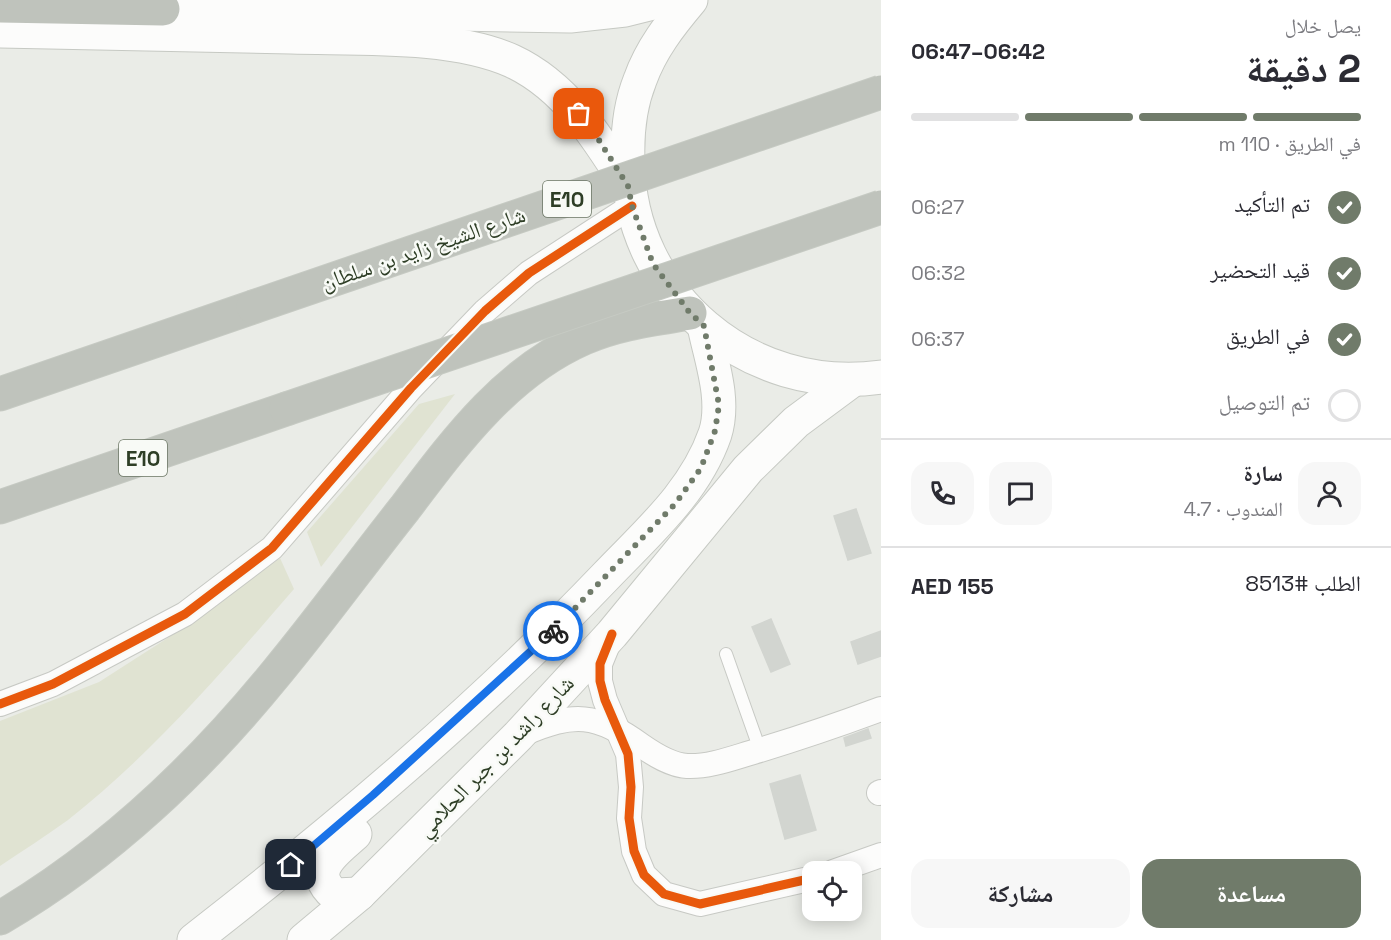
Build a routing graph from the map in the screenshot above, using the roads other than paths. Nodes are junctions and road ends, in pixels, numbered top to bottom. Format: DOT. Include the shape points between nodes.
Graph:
graph roads {
  1 [pos="665,0"];
  2 [pos="691,0"];
  3 [pos="0,6"];
  4 [pos="162,9"];
  5 [pos="0,32"];
  6 [pos="881,92"];
  7 [pos="630,196"];
  8 [pos="881,207"];
  9 [pos="697,320"];
  10 [pos="865,379"];
  11 [pos="0,394"];
  12 [pos="0,507"];
  13 [pos="612,634"];
  14 [pos="726,654"];
  15 [pos="0,704"];
  16 [pos="881,709"];
  17 [pos="462,715"];
  18 [pos="617,728"];
  19 [pos="518,736"];
  20 [pos="760,750"];
  21 [pos="802,881"];
  22 [pos="359,894"];
  23 [pos="0,918"];
  24 [pos="194,940"];
  25 [pos="304,940"];
  1 -- 4 [label="main road" via="625,10 570,16"];
  2 -- 7 [label="main road" via="663,33 639,81 627,133"];
  3 -- 4 [label="highway"];
  5 -- 7 [label="main road" via="448,44 512,61 556,91 590,126"];
  6 -- 11 [label="highway, شارع الشيخ زايد بن سلطان / E10, bridge"];
  7 -- 9 [label="main road" via="653,264"];
  7 -- 15 [label="street" via="485,311 411,388 272,548 185,614 53,684"];
  8 -- 12 [label="highway, E10, bridge"];
  9 -- 10 [label="main road" via="747,356 797,375"];
  9 -- 17 [label="main road, شارع راشد بن جبر الحلامي" via="719,405 715,431 701,468 675,504 557,627"];
  9 -- 23 [label="highway" via="631,323 585,338 543,360 495,399 457,441 278,671 209,751 133,825 64,877"];
  10 -- 13 [label="main road, شارع راشد بن جبر الحلامي" via="796,422 748,469"];
  13 -- 18 [label="street" via="600,664 600,681"];
  13 -- 19 [label="main road, شارع راشد بن جبر الحلامي"];
  14 -- 20 [label="lane"];
  16 -- 20 [label="street"];
  17 -- 22 [label="main road" via="410,782 328,859 322,875 325,887 335,895"];
  17 -- 24 [label="main road, شارع راشد بن جبر الحلامي" via="291,865"];
  18 -- 19 [label="street" via="592,719 573,718 548,723"];
  18 -- 20 [label="street" via="669,762 687,766"];
  18 -- 21 [label="street" via="628,754 634,851 644,875 663,894 700,904"];
  19 -- 22 [label="main road, شارع راشد بن جبر الحلامي"];
  22 -- 25 [label="main road, شارع راشد بن جبر الحلامي"];
}
